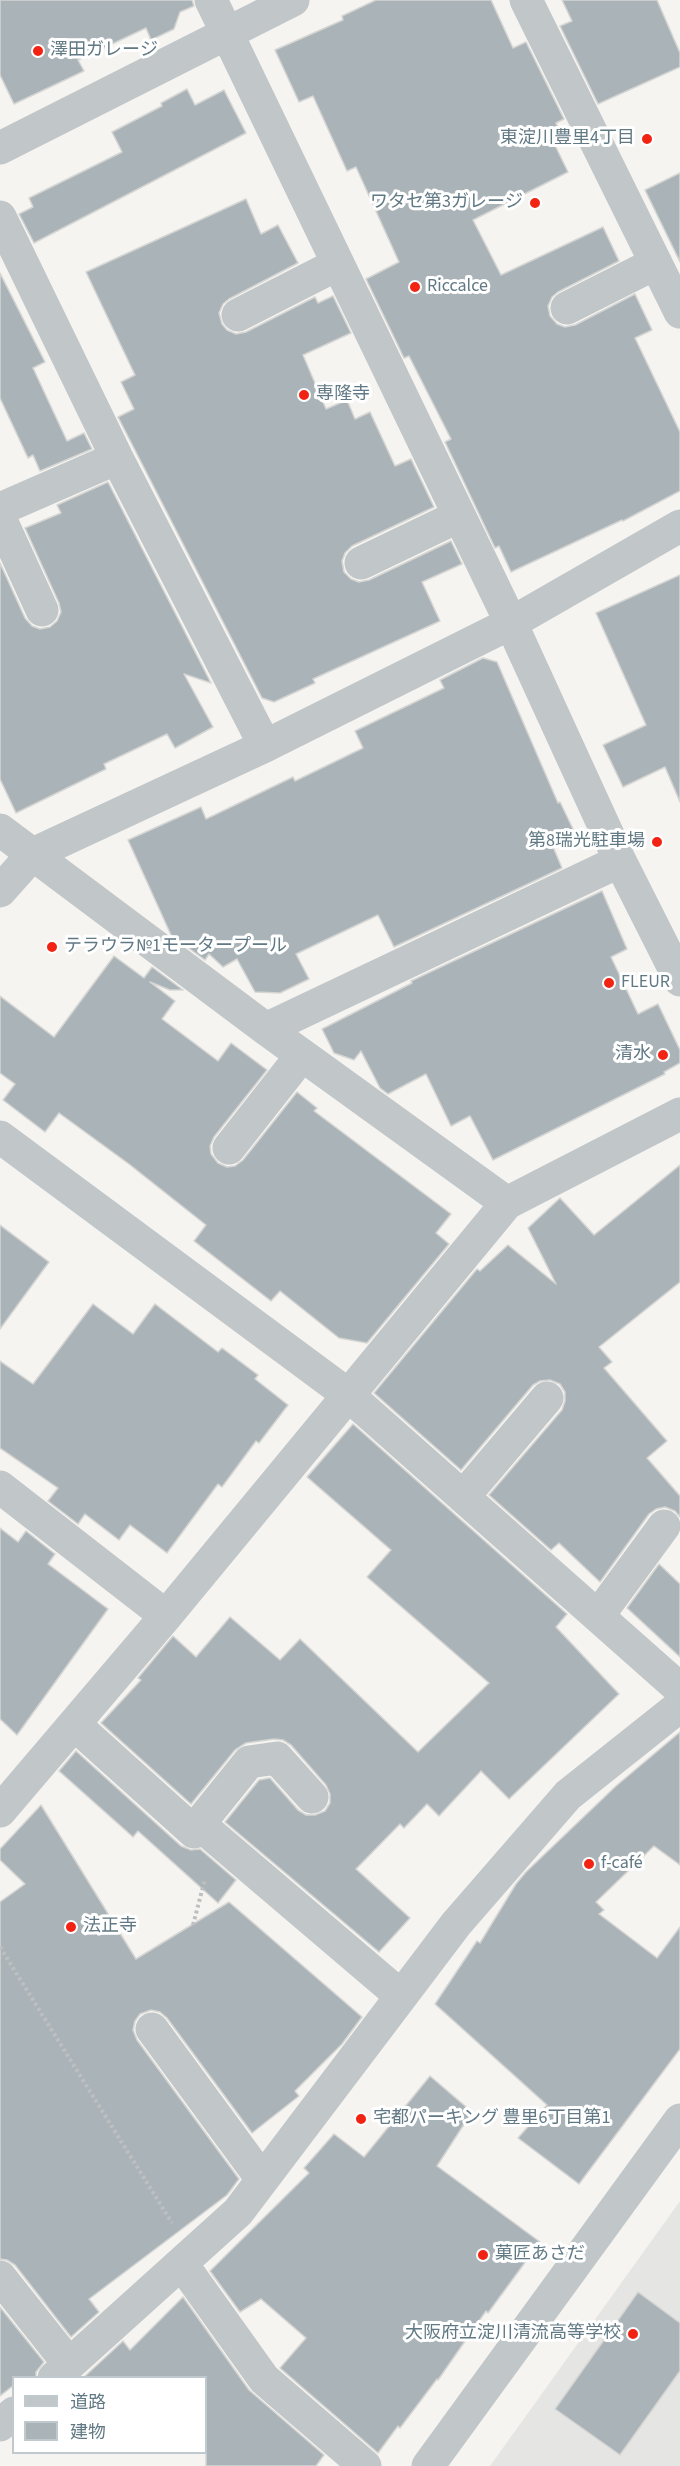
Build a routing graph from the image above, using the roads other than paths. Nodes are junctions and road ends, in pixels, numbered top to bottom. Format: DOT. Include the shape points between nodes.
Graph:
graph roads {
  1 [pos="211,0"];
  2 [pos="293,0"];
  3 [pos="526,0"];
  4 [pos="227,33"];
  5 [pos="0,148"];
  6 [pos="0,217"];
  7 [pos="656,263"];
  8 [pos="338,264"];
  9 [pos="567,308"];
  10 [pos="680,312"];
  11 [pos="238,315"];
  12 [pos="117,458"];
  13 [pos="0,509"];
  14 [pos="459,516"];
  15 [pos="0,518"];
  16 [pos="680,526"];
  17 [pos="361,563"];
  18 [pos="42,610"];
  19 [pos="511,623"];
  20 [pos="265,746"];
  21 [pos="0,830"];
  22 [pos="33,854"];
  23 [pos="620,861"];
  24 [pos="0,891"];
  25 [pos="680,980"];
  26 [pos="267,1029"];
  27 [pos="302,1055"];
  28 [pos="680,1114"];
  29 [pos="0,1137"];
  30 [pos="229,1148"];
  31 [pos="507,1203"];
  32 [pos="347,1394"];
  33 [pos="547,1398"];
  34 [pos="0,1488"];
  35 [pos="463,1497"];
  36 [pos="664,1526"];
  37 [pos="166,1616"];
  38 [pos="598,1616"];
  39 [pos="680,1689"];
  40 [pos="680,1706"];
  41 [pos="74,1724"];
  42 [pos="312,1797"];
  43 [pos="0,1811"];
  44 [pos="199,1824"];
  45 [pos="401,1996"];
  46 [pos="152,2029"];
  47 [pos="680,2120"];
  48 [pos="262,2179"];
  49 [pos="187,2259"];
  50 [pos="0,2277"];
  51 [pos="61,2371"];
  52 [pos="12,2415"];
  53 [pos="0,2425"];
  54 [pos="365,2466"];
  55 [pos="428,2466"];
  1 -- 4 [label="street"];
  2 -- 4 [label="street"];
  3 -- 7 [label="street"];
  4 -- 5 [label="street"];
  4 -- 8 [label="street"];
  6 -- 12 [label="street"];
  7 -- 9 [label="street"];
  7 -- 10 [label="street"];
  8 -- 11 [label="street"];
  8 -- 14 [label="street"];
  12 -- 13 [label="street"];
  12 -- 20 [label="street"];
  14 -- 17 [label="street"];
  14 -- 19 [label="street"];
  15 -- 18 [label="street"];
  16 -- 19 [label="street"];
  19 -- 20 [label="street"];
  19 -- 23 [label="street"];
  20 -- 22 [label="street"];
  21 -- 22 [label="street"];
  22 -- 24 [label="street"];
  22 -- 26 [label="street"];
  23 -- 25 [label="street"];
  23 -- 26 [label="street"];
  26 -- 27 [label="street"];
  27 -- 30 [label="street"];
  27 -- 31 [label="street"];
  28 -- 31 [label="street"];
  29 -- 32 [label="street"];
  31 -- 32 [label="street"];
  32 -- 35 [label="street"];
  32 -- 37 [label="street"];
  33 -- 35 [label="street"];
  34 -- 37 [label="street"];
  35 -- 38 [label="street"];
  36 -- 38 [label="street"];
  37 -- 41 [label="street"];
  38 -- 39 [label="street"];
  40 -- 45 [label="street" via="568,1795 456,1924"];
  41 -- 43 [label="street"];
  41 -- 44 [label="street" via="194,1832"];
  42 -- 44 [label="street" via="277,1758 249,1762"];
  44 -- 45 [label="street"];
  45 -- 48 [label="street"];
  46 -- 48 [label="street"];
  47 -- 55 [label="street"];
  48 -- 49 [label="street" via="238,2211"];
  49 -- 51 [label="street"];
  49 -- 54 [label="street" via="264,2379"];
  50 -- 51 [label="street"];
  52 -- 53 [label="street"];
}
